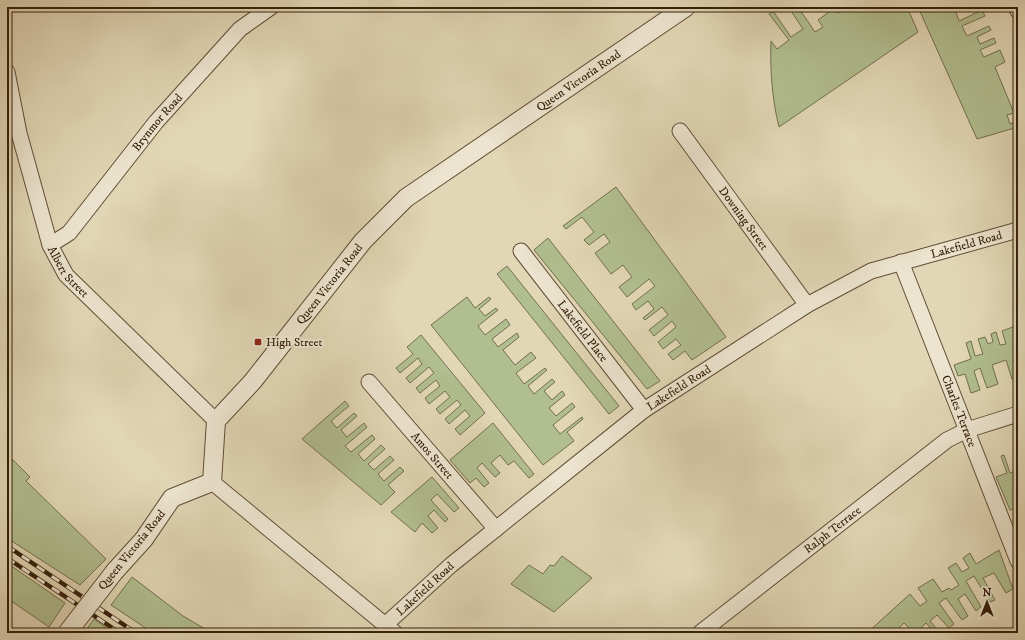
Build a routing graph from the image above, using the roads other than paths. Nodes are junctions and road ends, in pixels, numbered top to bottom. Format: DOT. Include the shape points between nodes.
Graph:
graph roads {
  1 [pos="271,7"];
  2 [pos="686,7"];
  3 [pos="1016,7"];
  4 [pos="1018,11"];
  5 [pos="7,72"];
  6 [pos="680,131"];
  7 [pos="1018,230"];
  8 [pos="50,245"];
  9 [pos="521,251"];
  10 [pos="901,262"];
  11 [pos="807,305"];
  12 [pos="369,382"];
  13 [pos="644,410"];
  14 [pos="1018,414"];
  15 [pos="216,420"];
  16 [pos="967,430"];
  17 [pos="212,482"];
  18 [pos="496,529"];
  19 [pos="1018,560"];
  20 [pos="390,629"];
  21 [pos="66,633"];
  22 [pos="700,633"];
  1 -- 8 [label="street, Brynmor Road" via="240,29 156,122 69,233"];
  2 -- 15 [label="street, Queen Victoria Road" via="406,198 363,242 252,381"];
  3 -- 4 [label="street"];
  5 -- 8 [label="street, Albert Street" via="19,133"];
  6 -- 11 [label="street, Downing Street"];
  7 -- 10 [label="street, Lakefield Road"];
  8 -- 15 [label="street, Albert Street" via="66,275"];
  9 -- 13 [label="street, Lakefield Place"];
  10 -- 11 [label="street, Lakefield Road" via="871,272"];
  10 -- 16 [label="street, Charles Terrace"];
  11 -- 13 [label="street, Lakefield Road"];
  12 -- 18 [label="street, Amos Street"];
  13 -- 18 [label="street, Lakefield Road"];
  14 -- 16 [label="street, Ralph Terrace"];
  15 -- 17 [label="street"];
  16 -- 19 [label="street, Charles Terrace"];
  16 -- 22 [label="street, Ralph Terrace" via="947,440"];
  17 -- 20 [label="street"];
  17 -- 21 [label="street, Queen Victoria Road, bridge" via="172,498 144,539"];
  18 -- 20 [label="street, Lakefield Road" via="451,565"];
}
